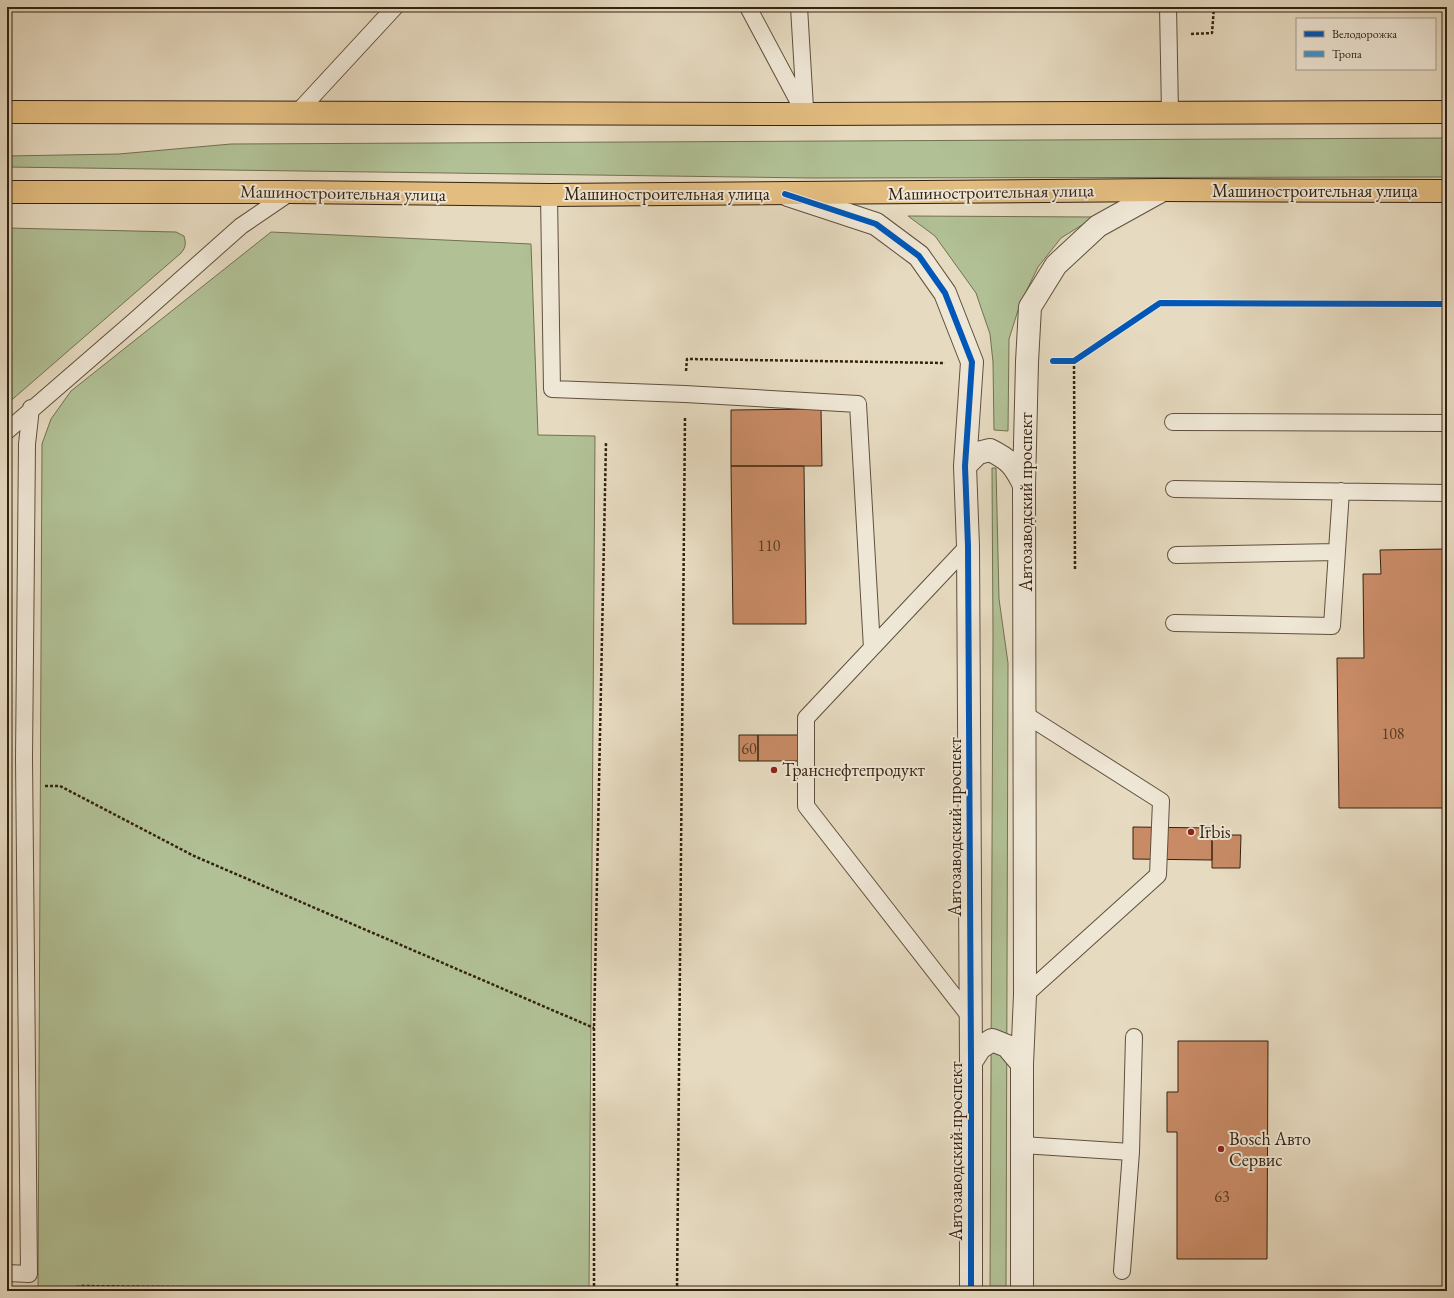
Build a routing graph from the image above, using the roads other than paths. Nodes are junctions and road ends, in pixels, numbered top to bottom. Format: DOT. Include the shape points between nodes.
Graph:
graph roads {
  1 [pos="395,7"];
  2 [pos="748,7"];
  3 [pos="800,7"];
  4 [pos="1168,7"];
  5 [pos="7,112"];
  6 [pos="1170,112"];
  7 [pos="1447,112"];
  8 [pos="298,113"];
  9 [pos="805,114"];
  10 [pos="1163,190"];
  11 [pos="1447,191"];
  12 [pos="7,192"];
  13 [pos="291,192"];
  14 [pos="785,194"];
  15 [pos="549,195"];
  16 [pos="31,408"];
  17 [pos="1173,422"];
  18 [pos="1447,423"];
  19 [pos="7,430"];
  20 [pos="966,466"];
  21 [pos="1024,485"];
  22 [pos="1174,489"];
  23 [pos="1341,491"];
  24 [pos="1447,493"];
  25 [pos="968,546"];
  26 [pos="1337,552"];
  27 [pos="1176,555"];
  28 [pos="1174,623"];
  29 [pos="872,648"];
  30 [pos="1026,715"];
  31 [pos="1025,995"];
  32 [pos="971,1018"];
  33 [pos="1134,1037"];
  34 [pos="971,1062"];
  35 [pos="1022,1064"];
  36 [pos="1022,1145"];
  37 [pos="1131,1152"];
  38 [pos="1122,1271"];
  39 [pos="7,1273"];
  40 [pos="971,1291"];
  41 [pos="1022,1291"];
  1 -- 8 [label="lane"];
  2 -- 9 [label="lane"];
  3 -- 9 [label="lane"];
  4 -- 6 [label="lane"];
  5 -- 8 [label="main road"];
  6 -- 7 [label="main road"];
  6 -- 9 [label="main road"];
  8 -- 9 [label="main road"];
  10 -- 11 [label="main road, Машиностроительная улица"];
  10 -- 14 [label="main road, Машиностроительная улица"];
  10 -- 21 [label="street, Автозаводский проспект" via="1098,226 1056,265 1030,307"];
  12 -- 13 [label="main road, Машиностроительная улица"];
  13 -- 15 [label="main road, Машиностроительная улица"];
  13 -- 16 [label="lane" via="241,226"];
  14 -- 15 [label="main road, Машиностроительная улица"];
  14 -- 20 [label="street, Автозаводский проспект" via="876,224 918,256 945,293 972,362"];
  15 -- 29 [label="lane" via="552,389 858,404"];
  16 -- 19 [label="lane"];
  16 -- 39 [label="lane" via="27,444 24,785 29,1274"];
  17 -- 18 [label="lane"];
  20 -- 21 [label="street" via="978,453 990,450 1016,468"];
  20 -- 25 [label="street, Автозаводский проспект"];
  21 -- 30 [label="street, Автозаводский проспект"];
  22 -- 23 [label="lane"];
  23 -- 24 [label="lane"];
  23 -- 26 [label="lane"];
  25 -- 29 [label="lane"];
  25 -- 32 [label="street, Автозаводский проспект"];
  26 -- 27 [label="lane"];
  26 -- 28 [label="lane" via="1332,626"];
  29 -- 32 [label="lane" via="806,718 806,806"];
  30 -- 31 [label="street, Автозаводский проспект"];
  30 -- 31 [label="lane" via="1161,801 1158,875"];
  31 -- 35 [label="street, Автозаводский проспект"];
  32 -- 34 [label="street, Автозаводский проспект"];
  33 -- 37 [label="lane"];
  34 -- 35 [label="street" via="980,1048 992,1040 1007,1046"];
  34 -- 40 [label="street, Автозаводский проспект"];
  35 -- 36 [label="street, Автозаводский проспект"];
  36 -- 37 [label="lane"];
  36 -- 41 [label="street, Автозаводский проспект"];
  37 -- 38 [label="lane"];
}
